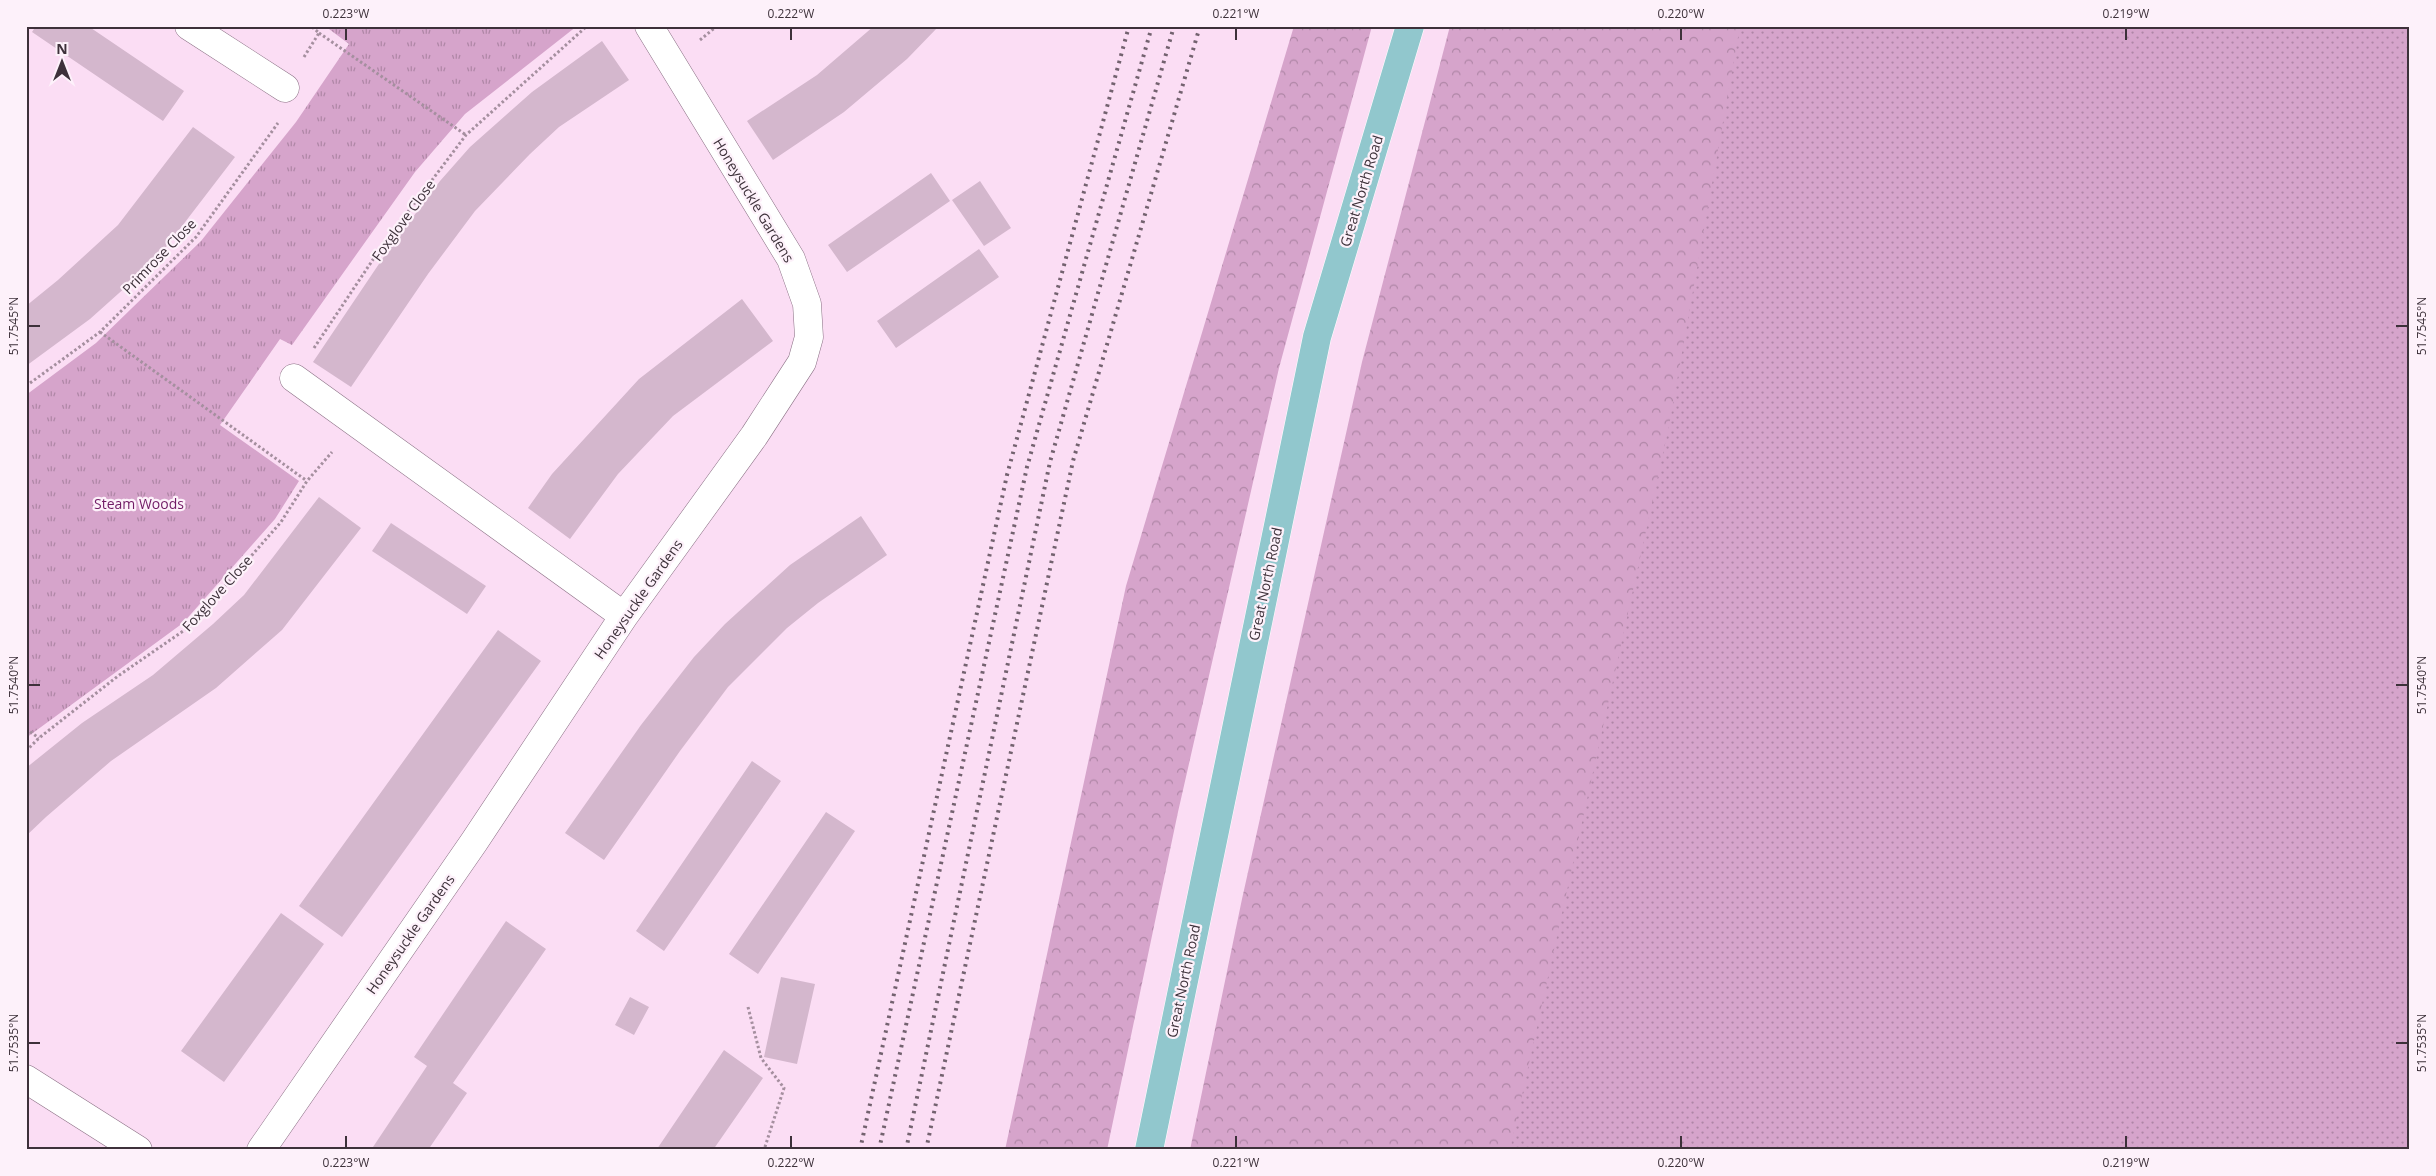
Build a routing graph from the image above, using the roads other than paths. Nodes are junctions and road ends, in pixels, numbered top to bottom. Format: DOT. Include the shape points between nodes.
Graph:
graph roads {
  1 [pos="189,26"];
  2 [pos="649,26"];
  3 [pos="1410,26"];
  4 [pos="285,88"];
  5 [pos="294,378"];
  6 [pos="624,616"];
  7 [pos="26,1079"];
  8 [pos="130,1148"];
  9 [pos="261,1150"];
  10 [pos="1149,1150"];
  1 -- 4 [label="street"];
  2 -- 6 [label="street, Honeysuckle Gardens" via="791,259 807,304 809,337 802,362 754,436"];
  3 -- 10 [label="main road, Great North Road" via="1316,337"];
  5 -- 6 [label="street"];
  6 -- 9 [label="street, Honeysuckle Gardens" via="474,842"];
  7 -- 8 [label="street"];
}
